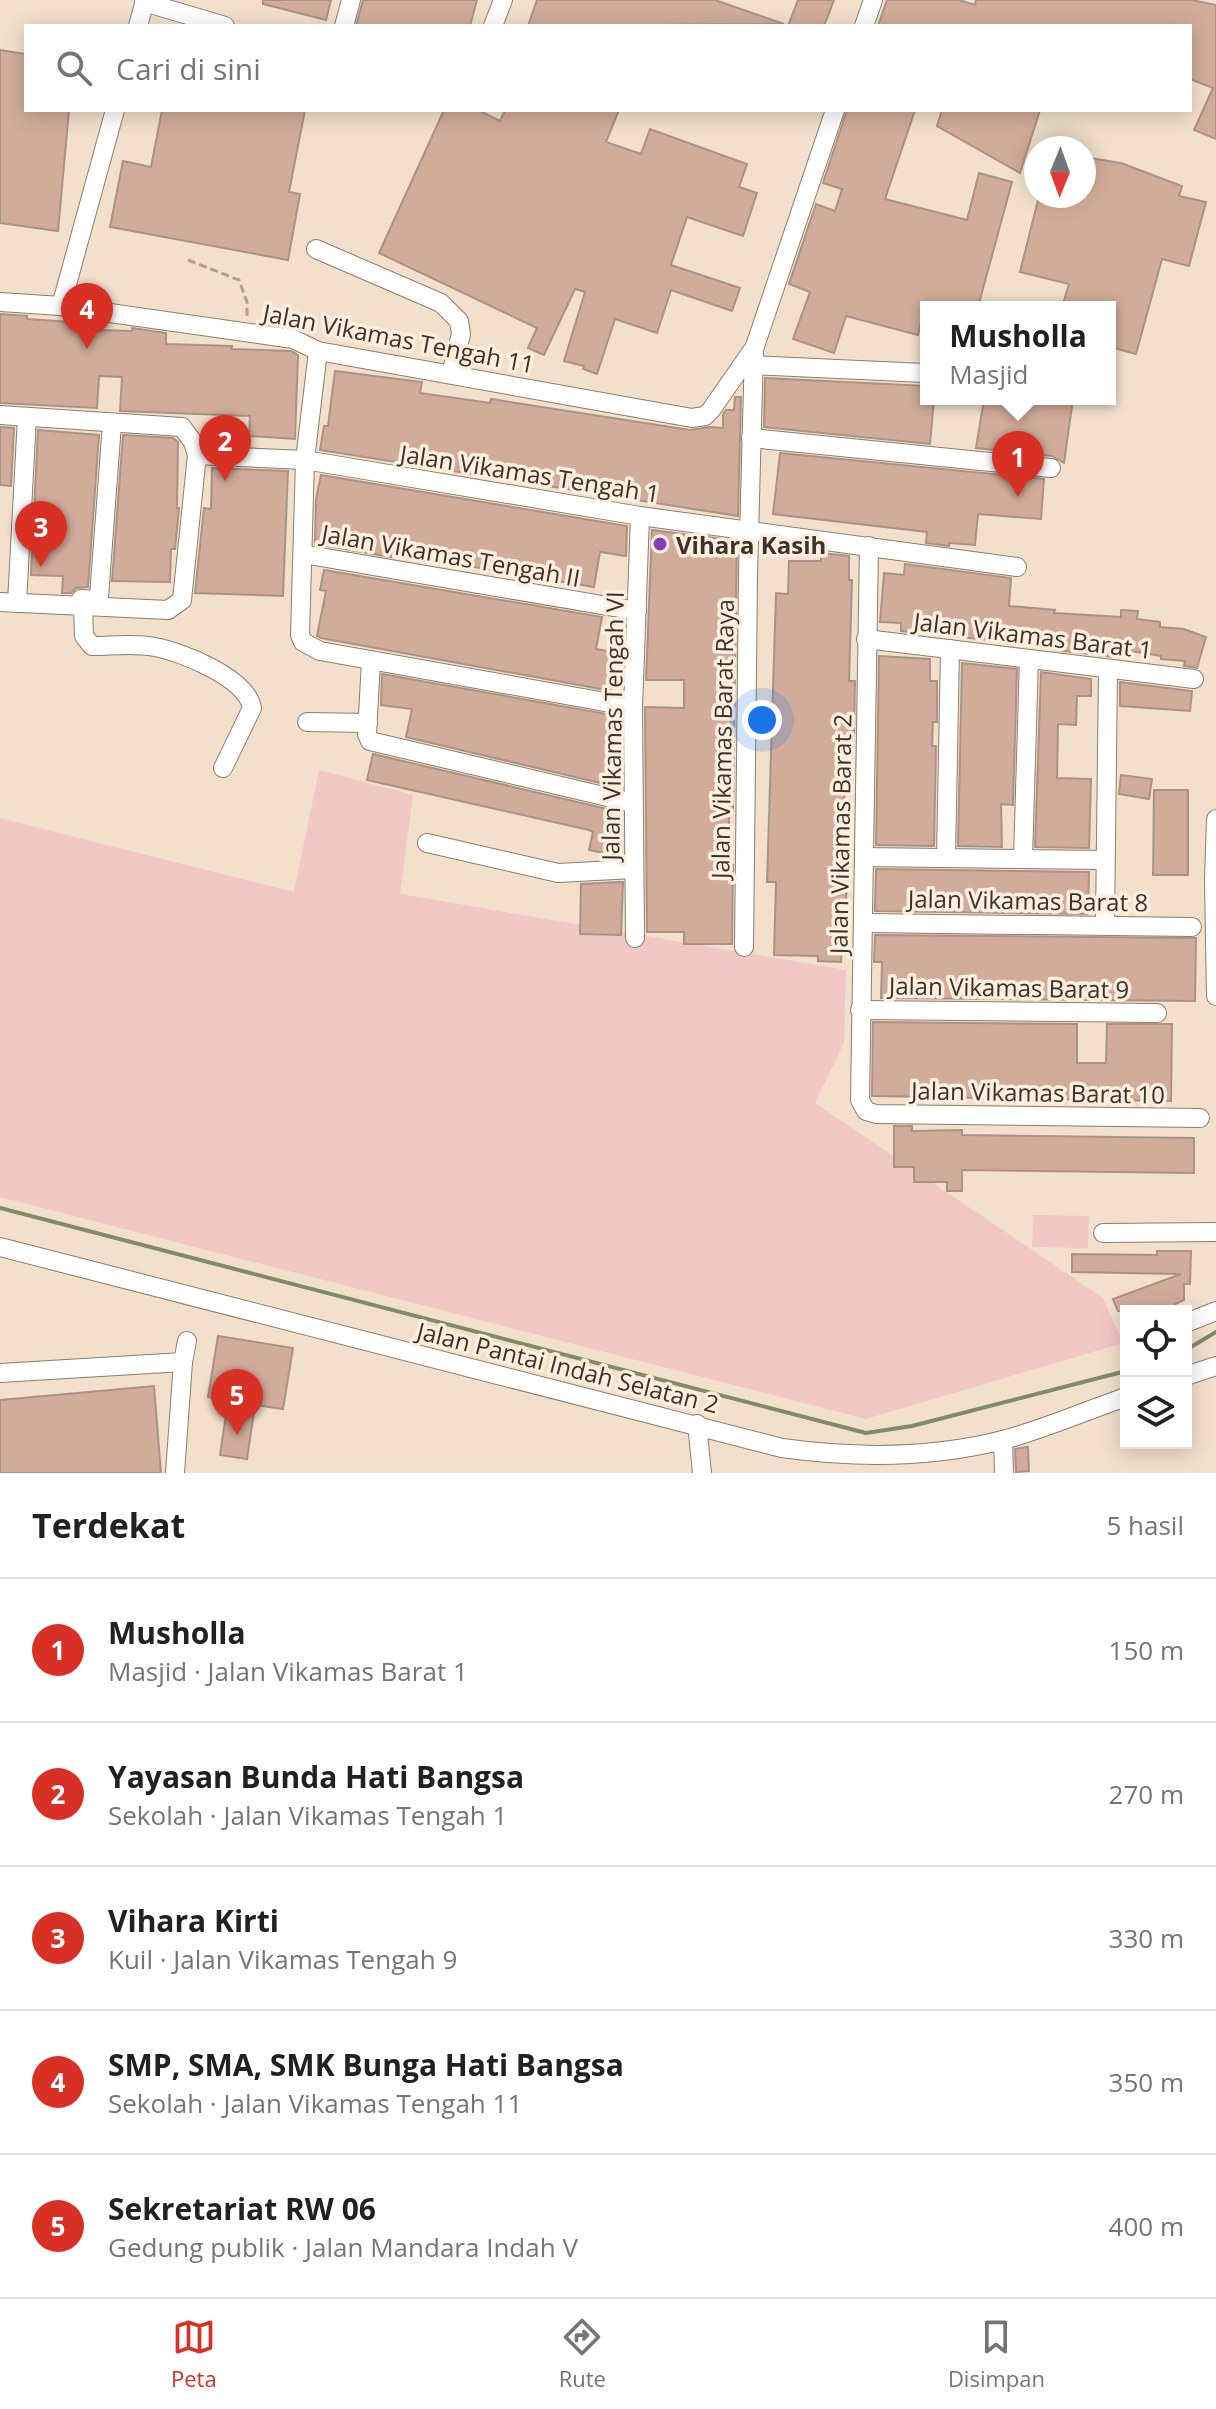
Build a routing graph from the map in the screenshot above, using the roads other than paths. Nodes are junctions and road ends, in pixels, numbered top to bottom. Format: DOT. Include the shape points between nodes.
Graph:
graph roads {
  1 [pos="351,0"];
  2 [pos="503,0"];
  3 [pos="873,0"];
  4 [pos="144,1"];
  5 [pos="138,24"];
  6 [pos="219,24"];
  7 [pos="345,24"];
  8 [pos="494,24"];
  9 [pos="865,24"];
  10 [pos="114,112"];
  11 [pos="834,112"];
  12 [pos="316,249"];
  13 [pos="0,302"];
  14 [pos="61,306"];
  15 [pos="318,351"];
  16 [pos="753,357"];
  17 [pos="920,373"];
  18 [pos="451,374"];
  19 [pos="0,415"];
  20 [pos="27,417"];
  21 [pos="112,424"];
  22 [pos="751,438"];
  23 [pos="197,455"];
  24 [pos="305,460"];
  25 [pos="1051,468"];
  26 [pos="640,516"];
  27 [pos="749,530"];
  28 [pos="869,546"];
  29 [pos="303,554"];
  30 [pos="1017,567"];
  31 [pos="80,602"];
  32 [pos="8,603"];
  33 [pos="637,611"];
  34 [pos="866,639"];
  35 [pos="950,649"];
  36 [pos="1029,659"];
  37 [pos="371,661"];
  38 [pos="1108,670"];
  39 [pos="1194,679"];
  40 [pos="633,707"];
  41 [pos="307,722"];
  42 [pos="368,723"];
  43 [pos="223,768"];
  44 [pos="633,803"];
  45 [pos="1216,819"];
  46 [pos="427,843"];
  47 [pos="864,857"];
  48 [pos="946,857"];
  49 [pos="1023,858"];
  50 [pos="1105,860"];
  51 [pos="634,869"];
  52 [pos="1215,880"];
  53 [pos="864,923"];
  54 [pos="1105,924"];
  55 [pos="1192,927"];
  56 [pos="635,938"];
  57 [pos="744,947"];
  58 [pos="1216,996"];
  59 [pos="860,1010"];
  60 [pos="1157,1013"];
  61 [pos="876,1114"];
  62 [pos="1200,1118"];
  63 [pos="1216,1232"];
  64 [pos="1103,1233"];
  65 [pos="0,1247"];
  66 [pos="1216,1311"];
  67 [pos="1192,1321"];
  68 [pos="187,1341"];
  69 [pos="183,1362"];
  70 [pos="1216,1366"];
  71 [pos="0,1373"];
  72 [pos="1192,1374"];
  73 [pos="1120,1399"];
  74 [pos="697,1424"];
  75 [pos="1003,1440"];
  76 [pos="175,1473"];
  77 [pos="702,1473"];
  78 [pos="1004,1473"];
  1 -- 7 [label="street"];
  2 -- 8 [label="street"];
  3 -- 9 [label="street"];
  4 -- 5 [label="street"];
  4 -- 6 [label="street"];
  10 -- 14 [label="street"];
  11 -- 16 [label="street"];
  12 -- 18 [label="street" via="441,303 459,321 461,334"];
  13 -- 14 [label="street, Jalan Vikamas Tengah 11"];
  14 -- 15 [label="street, Jalan Vikamas Tengah 11" via="293,339"];
  15 -- 18 [label="street, Jalan Vikamas Tengah 11"];
  15 -- 24 [label="street"];
  16 -- 17 [label="street"];
  16 -- 18 [label="street, Jalan Vikamas Tengah 11" via="705,416 692,418"];
  16 -- 22 [label="street, Jalan Vikamas Barat Raya"];
  19 -- 20 [label="street"];
  20 -- 21 [label="street"];
  20 -- 32 [label="street"];
  21 -- 23 [label="street" via="182,427"];
  21 -- 31 [label="street" via="99,597"];
  22 -- 25 [label="street"];
  22 -- 27 [label="street, Jalan Vikamas Barat Raya"];
  23 -- 24 [label="street, Jalan Vikamas Tengah 1"];
  23 -- 31 [label="street" via="182,600 168,610"];
  24 -- 26 [label="street, Jalan Vikamas Tengah 1"];
  24 -- 29 [label="street"];
  26 -- 27 [label="street, Jalan Vikamas Tengah 1"];
  26 -- 33 [label="street, Jalan Vikamas Tengah VI"];
  27 -- 28 [label="street"];
  27 -- 57 [label="street, Jalan Vikamas Barat Raya"];
  28 -- 30 [label="street"];
  28 -- 34 [label="street, Jalan Vikamas Barat 2"];
  29 -- 33 [label="street, Jalan Vikamas Tengah II"];
  29 -- 37 [label="street" via="303,642 320,651"];
  31 -- 32 [label="street"];
  31 -- 43 [label="street" via="84,636 92,646 153,646 190,658 246,693 252,708"];
  33 -- 40 [label="street, Jalan Vikamas Tengah VI"];
  34 -- 35 [label="street, Jalan Vikamas Barat 1"];
  34 -- 47 [label="street, Jalan Vikamas Barat 2"];
  35 -- 36 [label="street, Jalan Vikamas Barat 1"];
  35 -- 48 [label="street"];
  36 -- 38 [label="street, Jalan Vikamas Barat 1"];
  36 -- 49 [label="street"];
  37 -- 40 [label="street"];
  37 -- 42 [label="street"];
  38 -- 39 [label="street, Jalan Vikamas Barat 1"];
  38 -- 50 [label="street"];
  40 -- 44 [label="street, Jalan Vikamas Tengah VI"];
  41 -- 42 [label="street"];
  42 -- 44 [label="street" via="367,734 375,743"];
  44 -- 51 [label="street, Jalan Vikamas Tengah VI"];
  45 -- 52 [label="street"];
  46 -- 51 [label="street" via="558,873"];
  47 -- 48 [label="street"];
  47 -- 53 [label="street, Jalan Vikamas Barat 2"];
  48 -- 49 [label="street"];
  49 -- 50 [label="street"];
  50 -- 54 [label="street"];
  51 -- 56 [label="street, Jalan Vikamas Tengah VI"];
  52 -- 58 [label="street"];
  53 -- 54 [label="street, Jalan Vikamas Barat 8"];
  53 -- 59 [label="street, Jalan Vikamas Barat 2"];
  54 -- 55 [label="street, Jalan Vikamas Barat 8"];
  59 -- 60 [label="street, Jalan Vikamas Barat 9"];
  59 -- 61 [label="street, Jalan Vikamas Barat 2" via="860,1100 866,1111"];
  61 -- 62 [label="street, Jalan Vikamas Barat 10"];
  63 -- 64 [label="street"];
  65 -- 74 [label="street, Jalan Pantai Indah Selatan 2"];
  66 -- 67 [label="street"];
  68 -- 69 [label="street"];
  69 -- 71 [label="street"];
  69 -- 76 [label="street"];
  70 -- 72 [label="street"];
  73 -- 75 [label="street, Jalan Pantai Indah Selatan 2"];
  74 -- 75 [label="street, Jalan Pantai Indah Selatan 2" via="829,1455 936,1452"];
  74 -- 77 [label="street"];
  75 -- 78 [label="street"];
}
